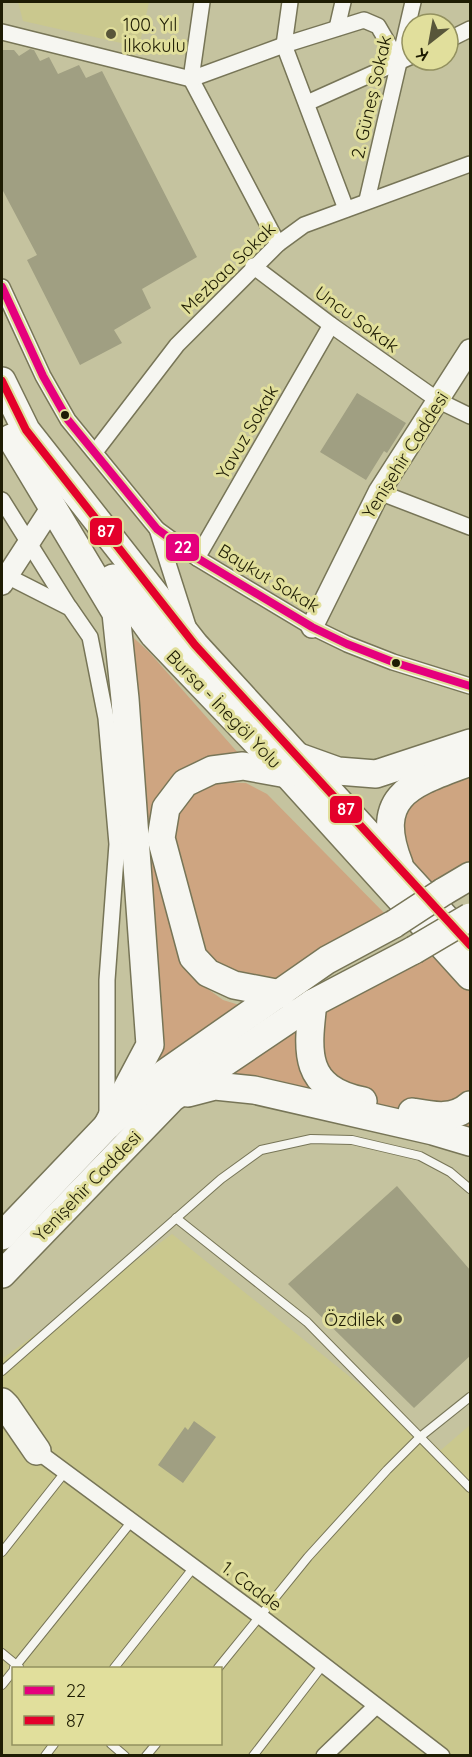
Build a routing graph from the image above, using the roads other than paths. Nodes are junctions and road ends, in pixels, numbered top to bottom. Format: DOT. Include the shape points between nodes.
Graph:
graph roads {
  1 [pos="202,2"];
  2 [pos="290,2"];
  3 [pos="344,2"];
  4 [pos="2,28"];
  5 [pos="337,28"];
  6 [pos="284,45"];
  7 [pos="400,52"];
  8 [pos="400,62"];
  9 [pos="402,72"];
  10 [pos="191,79"];
  11 [pos="307,103"];
  12 [pos="471,164"];
  13 [pos="367,200"];
  14 [pos="346,209"];
  15 [pos="278,244"];
  16 [pos="253,266"];
  17 [pos="2,287"];
  18 [pos="331,325"];
  19 [pos="471,350"];
  20 [pos="2,381"];
  21 [pos="439,401"];
  22 [pos="471,416"];
  23 [pos="6,430"];
  24 [pos="94,452"];
  25 [pos="379,492"];
  26 [pos="2,500"];
  27 [pos="52,507"];
  28 [pos="471,527"];
  29 [pos="157,529"];
  30 [pos="29,544"];
  31 [pos="197,558"];
  32 [pos="4,580"];
  33 [pos="70,608"];
  34 [pos="312,627"];
  35 [pos="195,645"];
  36 [pos="469,682"];
  37 [pos="471,743"];
  38 [pos="471,762"];
  39 [pos="292,765"];
  40 [pos="400,867"];
  41 [pos="471,876"];
  42 [pos="471,917"];
  43 [pos="471,945"];
  44 [pos="471,976"];
  45 [pos="282,994"];
  46 [pos="313,1003"];
  47 [pos="172,1098"];
  48 [pos="471,1105"];
  49 [pos="107,1126"];
  50 [pos="471,1142"];
  51 [pos="471,1189"];
  52 [pos="176,1218"];
  53 [pos="2,1236"];
  54 [pos="2,1274"];
  55 [pos="2,1371"];
  56 [pos="471,1397"];
  57 [pos="2,1402"];
  58 [pos="2,1434"];
  59 [pos="420,1437"];
  60 [pos="37,1451"];
  61 [pos="66,1471"];
  62 [pos="471,1488"];
  63 [pos="132,1521"];
  64 [pos="2,1552"];
  65 [pos="194,1567"];
  66 [pos="260,1616"];
  67 [pos="2,1653"];
  68 [pos="323,1665"];
  69 [pos="15,1667"];
  70 [pos="17,1667"];
  71 [pos="115,1667"];
  72 [pos="219,1667"];
  73 [pos="12,1673"];
  74 [pos="2,1685"];
  75 [pos="376,1706"];
  76 [pos="113,1745"];
  77 [pos="125,1755"];
  78 [pos="253,1755"];
  79 [pos="324,1755"];
  80 [pos="442,1755"];
  1 -- 10 [label="street"];
  2 -- 6 [label="street"];
  3 -- 5 [label="street"];
  4 -- 10 [label="street"];
  5 -- 6 [label="street"];
  5 -- 7 [label="street" via="364,20 378,26"];
  6 -- 10 [label="street"];
  6 -- 11 [label="street"];
  8 -- 11 [label="street"];
  9 -- 13 [label="street, 2. Güneş Sokak"];
  10 -- 15 [label="street"];
  11 -- 14 [label="street"];
  12 -- 13 [label="street, Mezbaa Sokak"];
  13 -- 14 [label="street, Mezbaa Sokak"];
  14 -- 15 [label="street, Mezbaa Sokak" via="304,225"];
  15 -- 16 [label="street, Mezbaa Sokak"];
  16 -- 18 [label="street, Uncu Sokak"];
  16 -- 24 [label="street, Mezbaa Sokak" via="177,345"];
  17 -- 24 [label="street, Baykut Sokak" via="43,376 68,420"];
  18 -- 21 [label="street, Uncu Sokak"];
  18 -- 31 [label="street, Yavuz Sokak"];
  19 -- 21 [label="street, Yenişehir Caddesi"];
  20 -- 35 [label="highway, Bursa - İnegöl Yolu" via="26,430"];
  21 -- 22 [label="street, Uncu Sokak"];
  21 -- 25 [label="street, Yenişehir Caddesi"];
  23 -- 27 [label="highway"];
  23 -- 39 [label="highway, Bursa - İnegöl Yolu" via="154,635"];
  24 -- 29 [label="street, Baykut Sokak"];
  25 -- 28 [label="street"];
  25 -- 34 [label="street, Yenişehir Caddesi"];
  26 -- 30 [label="street"];
  27 -- 30 [label="street"];
  27 -- 49 [label="highway" via="116,613 125,699 150,1045"];
  29 -- 31 [label="street, Baykut Sokak"];
  29 -- 35 [label="street"];
  30 -- 32 [label="street"];
  30 -- 33 [label="street"];
  31 -- 34 [label="street, Baykut Sokak"];
  32 -- 33 [label="street"];
  33 -- 49 [label="street" via="90,637 104,706 117,844 107,980"];
  34 -- 36 [label="street, Baykut Sokak" via="393,662"];
  35 -- 39 [label="highway, Bursa - İnegöl Yolu"];
  37 -- 39 [label="highway" via="376,774"];
  38 -- 40 [label="highway" via="417,783 398,798 390,819 391,844"];
  39 -- 40 [label="highway, Bursa - İnegöl Yolu"];
  39 -- 44 [label="highway, Bursa - İnegöl Yolu"];
  39 -- 45 [label="highway" via="212,770 184,783 166,808 161,838 193,957 208,973 234,985"];
  40 -- 43 [label="highway, Bursa - İnegöl Yolu"];
  41 -- 45 [label="highway, bridge" via="327,960"];
  42 -- 46 [label="highway, Yenişehir Caddesi, bridge"];
  45 -- 49 [label="highway" via="165,1073"];
  46 -- 47 [label="highway, Yenişehir Caddesi"];
  46 -- 48 [label="highway" via="311,1064 325,1084 346,1097 438,1117 462,1113"];
  47 -- 50 [label="highway" via="215,1086 254,1090"];
  47 -- 54 [label="highway, Yenişehir Caddesi"];
  49 -- 53 [label="highway, Yenişehir Caddesi"];
  51 -- 52 [label="lane" via="420,1156 352,1140 311,1139 261,1150"];
  52 -- 55 [label="lane"];
  52 -- 59 [label="lane" via="307,1322"];
  56 -- 59 [label="lane"];
  57 -- 60 [label="highway"];
  58 -- 60 [label="highway"];
  59 -- 62 [label="lane"];
  59 -- 66 [label="lane" via="308,1557"];
  60 -- 61 [label="street, 1. Cadde"];
  61 -- 63 [label="street, 1. Cadde"];
  61 -- 64 [label="lane"];
  63 -- 65 [label="street, 1. Cadde"];
  63 -- 70 [label="lane"];
  65 -- 66 [label="street, 1. Cadde"];
  65 -- 71 [label="lane"];
  66 -- 68 [label="street, 1. Cadde"];
  66 -- 72 [label="lane"];
  67 -- 69 [label="lane"];
  68 -- 75 [label="street, 1. Cadde"];
  68 -- 78 [label="lane"];
  73 -- 74 [label="lane"];
  75 -- 79 [label="street"];
  75 -- 80 [label="street, 1. Cadde"];
  76 -- 77 [label="lane"];
}
